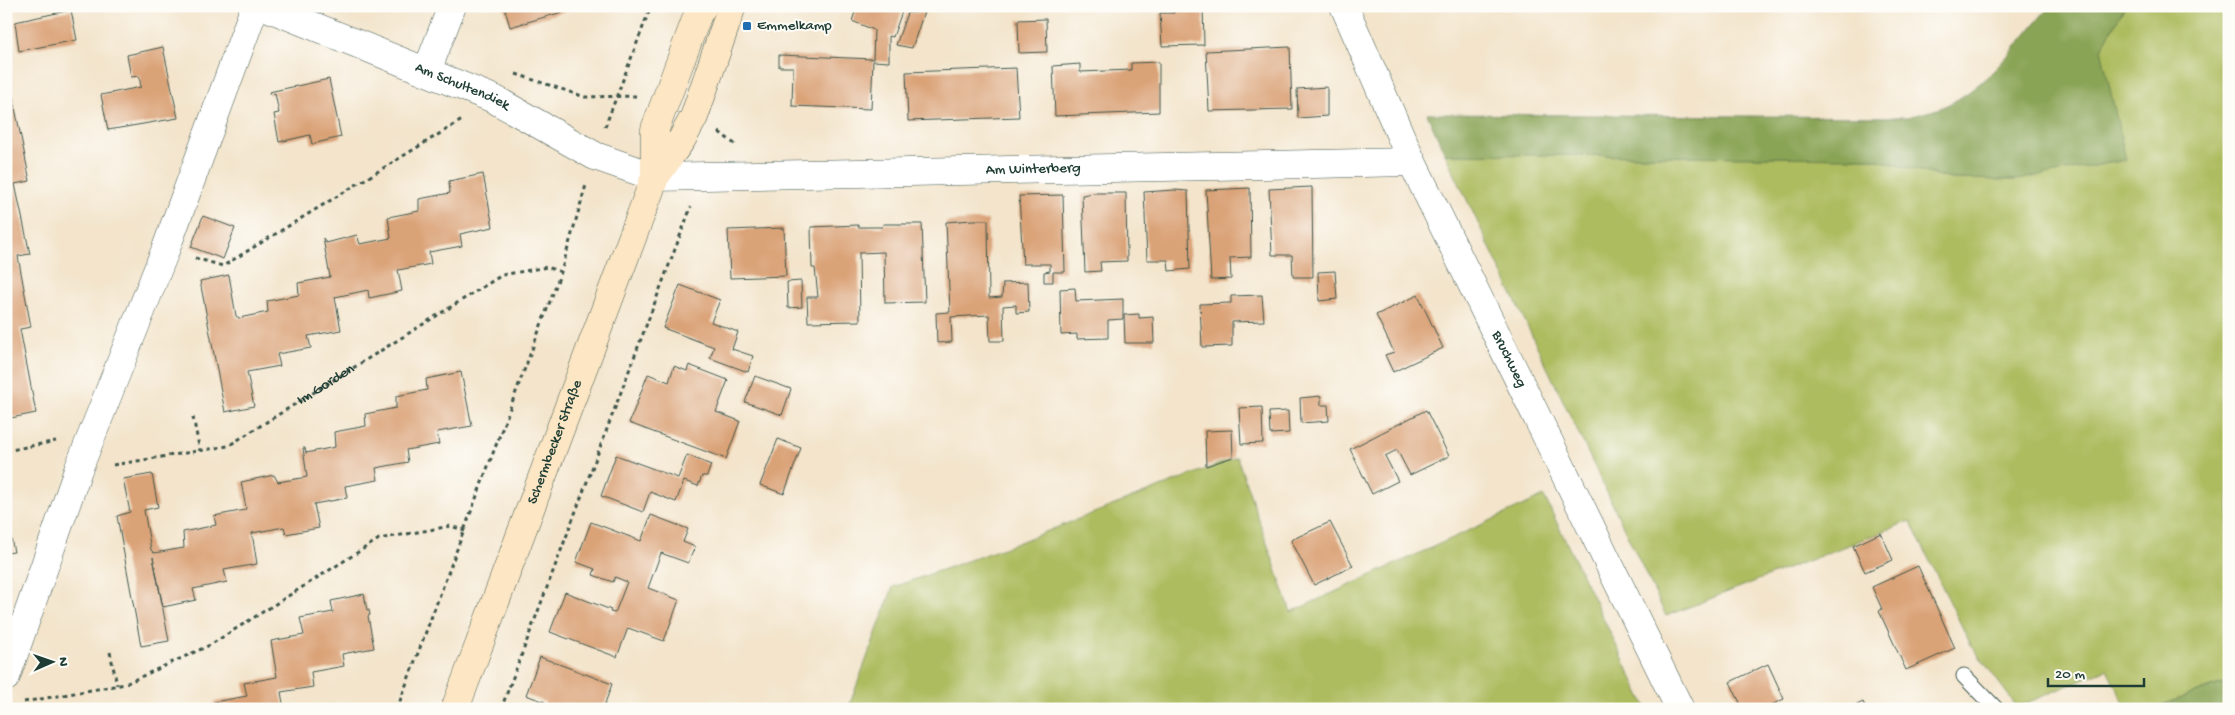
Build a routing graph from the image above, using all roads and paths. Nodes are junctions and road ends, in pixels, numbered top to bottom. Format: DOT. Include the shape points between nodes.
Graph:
graph roads {
  1 [pos="255,6"];
  2 [pos="264,6"];
  3 [pos="452,6"];
  4 [pos="651,6"];
  5 [pos="703,6"];
  6 [pos="732,6"];
  7 [pos="1344,6"];
  8 [pos="427,70"];
  9 [pos="511,73"];
  10 [pos="494,99"];
  11 [pos="595,156"];
  12 [pos="1412,162"];
  13 [pos="701,175"];
  14 [pos="655,177"];
  15 [pos="166,251"];
  16 [pos="561,272"];
  17 [pos="193,417"];
  18 [pos="92,436"];
  19 [pos="6,450"];
  20 [pos="200,451"];
  21 [pos="78,470"];
  22 [pos="465,531"];
  23 [pos="110,652"];
  24 [pos="1964,676"];
  25 [pos="6,677"];
  26 [pos="117,685"];
  27 [pos="16,703"];
  28 [pos="397,709"];
  29 [pos="455,709"];
  30 [pos="501,709"];
  31 [pos="1680,709"];
  32 [pos="1996,709"];
  1 -- 15 [label="street"];
  2 -- 8 [label="street, Am Schultendiek"];
  3 -- 8 [label="street"];
  4 -- 9 [label="path" via="617,95 585,97"];
  5 -- 14 [label="main road, Schermbecker Straße" via="656,129"];
  6 -- 14 [label="main road, Schermbecker Straße" via="694,117"];
  7 -- 12 [label="street, Bruchweg"];
  8 -- 10 [label="street, Am Schultendiek"];
  10 -- 11 [label="street, Am Schultendiek"];
  10 -- 15 [label="path" via="223,266"];
  11 -- 14 [label="street, Am Schultendiek"];
  11 -- 16 [label="path"];
  12 -- 13 [label="street, Am Winterberg"];
  12 -- 31 [label="street, Bruchweg"];
  13 -- 14 [label="street, Am Winterberg"];
  13 -- 30 [label="path"];
  14 -- 29 [label="main road, Schermbecker Straße"];
  15 -- 18 [label="street"];
  16 -- 20 [label="path, Im Gorden" via="547,267 502,275 228,446"];
  16 -- 22 [label="path"];
  17 -- 20 [label="path"];
  18 -- 19 [label="path"];
  18 -- 21 [label="street"];
  20 -- 21 [label="path, Im Gorden"];
  21 -- 25 [label="street"];
  22 -- 26 [label="path" via="451,526 379,539 210,645"];
  22 -- 28 [label="path"];
  23 -- 26 [label="path"];
  24 -- 32 [label="lane"];
  26 -- 27 [label="path"];
}
